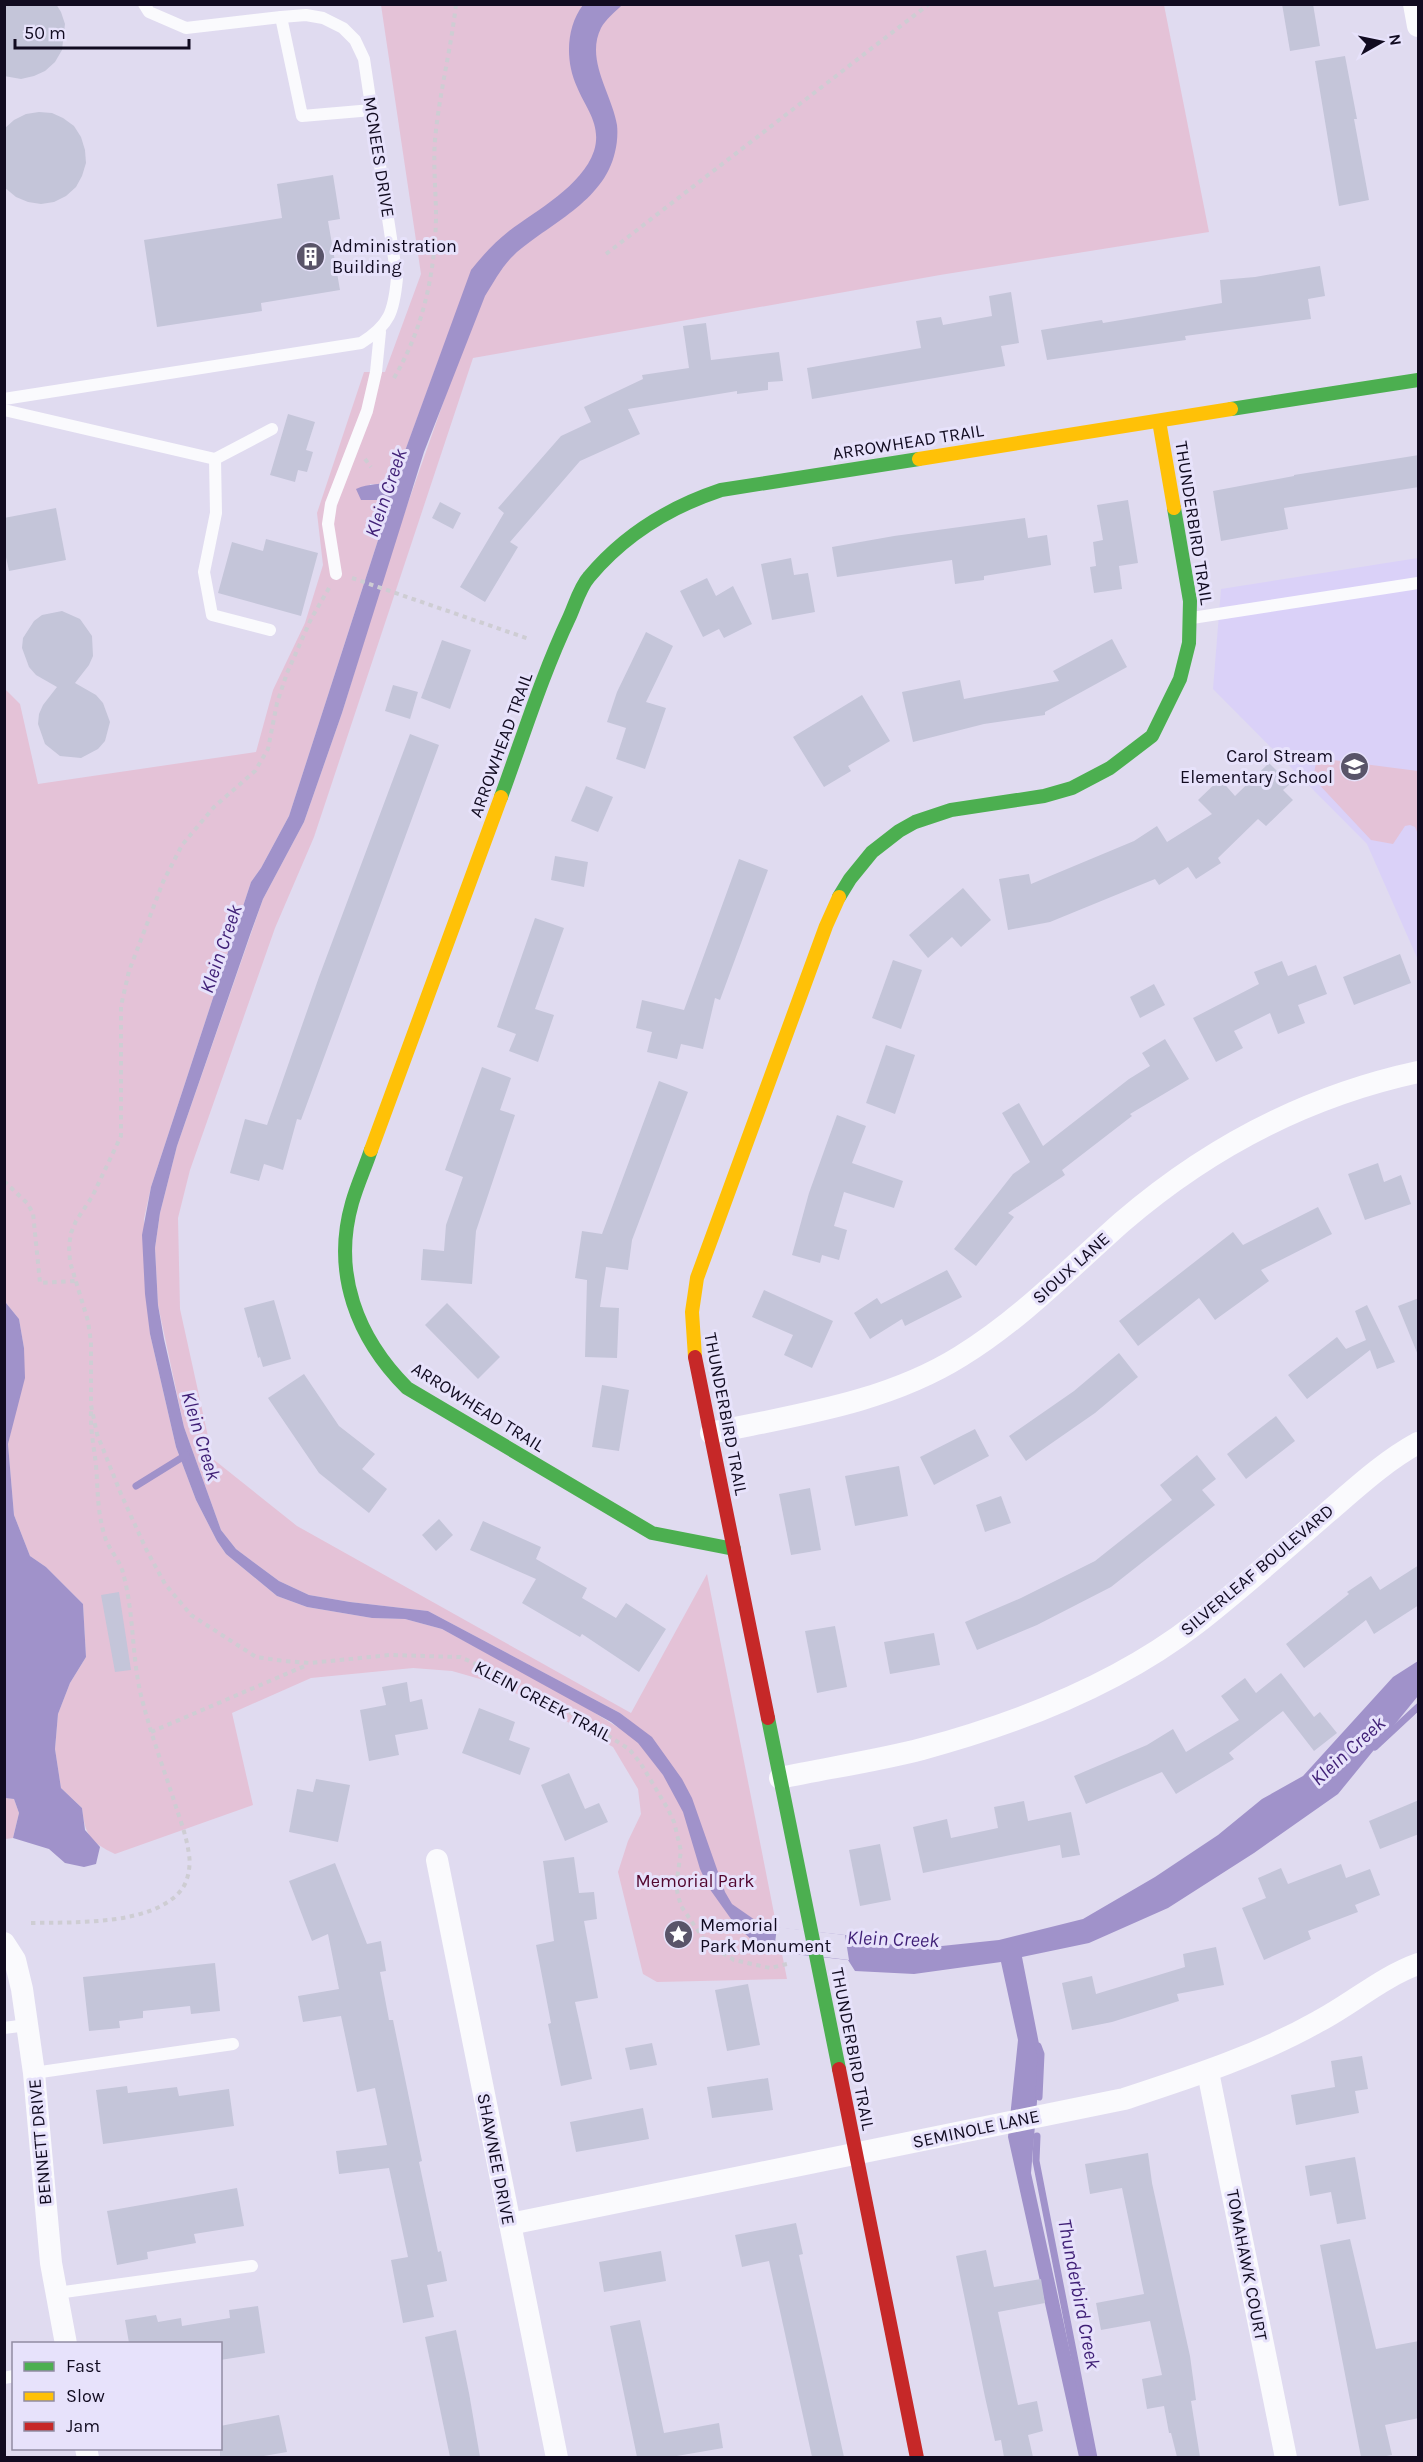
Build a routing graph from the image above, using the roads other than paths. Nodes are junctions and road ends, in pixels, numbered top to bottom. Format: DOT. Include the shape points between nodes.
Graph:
graph roads {
  1 [pos="144,4"];
  2 [pos="1413,4"];
  3 [pos="281,17"];
  4 [pos="1418,26"];
  5 [pos="372,110"];
  6 [pos="380,332"];
  7 [pos="1419,380"];
  8 [pos="4,399"];
  9 [pos="4,410"];
  10 [pos="1159,421"];
  11 [pos="272,429"];
  12 [pos="215,459"];
  13 [pos="336,574"];
  14 [pos="1419,583"];
  15 [pos="1191,618"];
  16 [pos="270,630"];
  17 [pos="1419,1071"];
  18 [pos="711,1434"];
  19 [pos="1419,1443"];
  20 [pos="735,1549"];
  21 [pos="780,1778"];
  22 [pos="437,1860"];
  23 [pos="4,1943"];
  24 [pos="1419,1964"];
  25 [pos="27,2025"];
  26 [pos="4,2028"];
  27 [pos="233,2044"];
  28 [pos="1208,2072"];
  29 [pos="34,2073"];
  30 [pos="855,2154"];
  31 [pos="510,2223"];
  32 [pos="252,2266"];
  33 [pos="57,2293"];
  34 [pos="66,2342"];
  35 [pos="557,2457"];
  36 [pos="917,2457"];
  37 [pos="1286,2457"];
  1 -- 3 [label="lane, MCNEES DRIVE" via="149,12 186,28"];
  2 -- 4 [label="street"];
  3 -- 5 [label="lane, MCNEES DRIVE" via="324,18 355,40 364,58"];
  3 -- 5 [label="lane" via="302,116"];
  5 -- 6 [label="lane, MCNEES DRIVE" via="398,278 395,301"];
  6 -- 8 [label="lane" via="362,343"];
  6 -- 13 [label="lane" via="367,411 329,514"];
  7 -- 10 [label="street, ARROWHEAD TRAIL"];
  9 -- 12 [label="lane"];
  10 -- 15 [label="street, THUNDERBIRD TRAIL"];
  10 -- 20 [label="street, ARROWHEAD TRAIL" via="721,490 692,500 633,535 588,578 555,648 352,1203 344,1249 351,1299 360,1327 373,1348 407,1388 652,1533"];
  11 -- 12 [label="lane"];
  12 -- 16 [label="lane" via="216,513 204,572 212,615"];
  14 -- 15 [label="lane"];
  15 -- 18 [label="street, THUNDERBIRD TRAIL" via="1186,666 1153,736 1104,774 1062,792 947,811 915,822 868,856 841,892 692,1296 693,1347"];
  17 -- 18 [label="street, SIOUX LANE" via="1336,1094 1215,1153 1124,1221 993,1334 935,1371 853,1402"];
  18 -- 20 [label="street, THUNDERBIRD TRAIL"];
  19 -- 21 [label="street, SILVERLEAF BOULEVARD" via="1374,1472 1195,1625 1085,1691 983,1732"];
  20 -- 21 [label="street, THUNDERBIRD TRAIL"];
  21 -- 30 [label="street, THUNDERBIRD TRAIL"];
  22 -- 31 [label="street, SHAWNEE DRIVE"];
  23 -- 25 [label="street, BENNETT DRIVE" via="19,1972"];
  24 -- 28 [label="street, SEMINOLE LANE" via="1320,2021"];
  25 -- 26 [label="lane"];
  25 -- 29 [label="street, BENNETT DRIVE"];
  27 -- 29 [label="lane"];
  28 -- 30 [label="street, SEMINOLE LANE" via="1124,2099"];
  28 -- 37 [label="street, TOMAHAWK COURT"];
  29 -- 33 [label="street, BENNETT DRIVE"];
  30 -- 31 [label="street, SEMINOLE LANE"];
  30 -- 36 [label="street, THUNDERBIRD TRAIL"];
  31 -- 35 [label="street, SHAWNEE DRIVE"];
  32 -- 33 [label="lane"];
  33 -- 34 [label="street, BENNETT DRIVE"];
}
